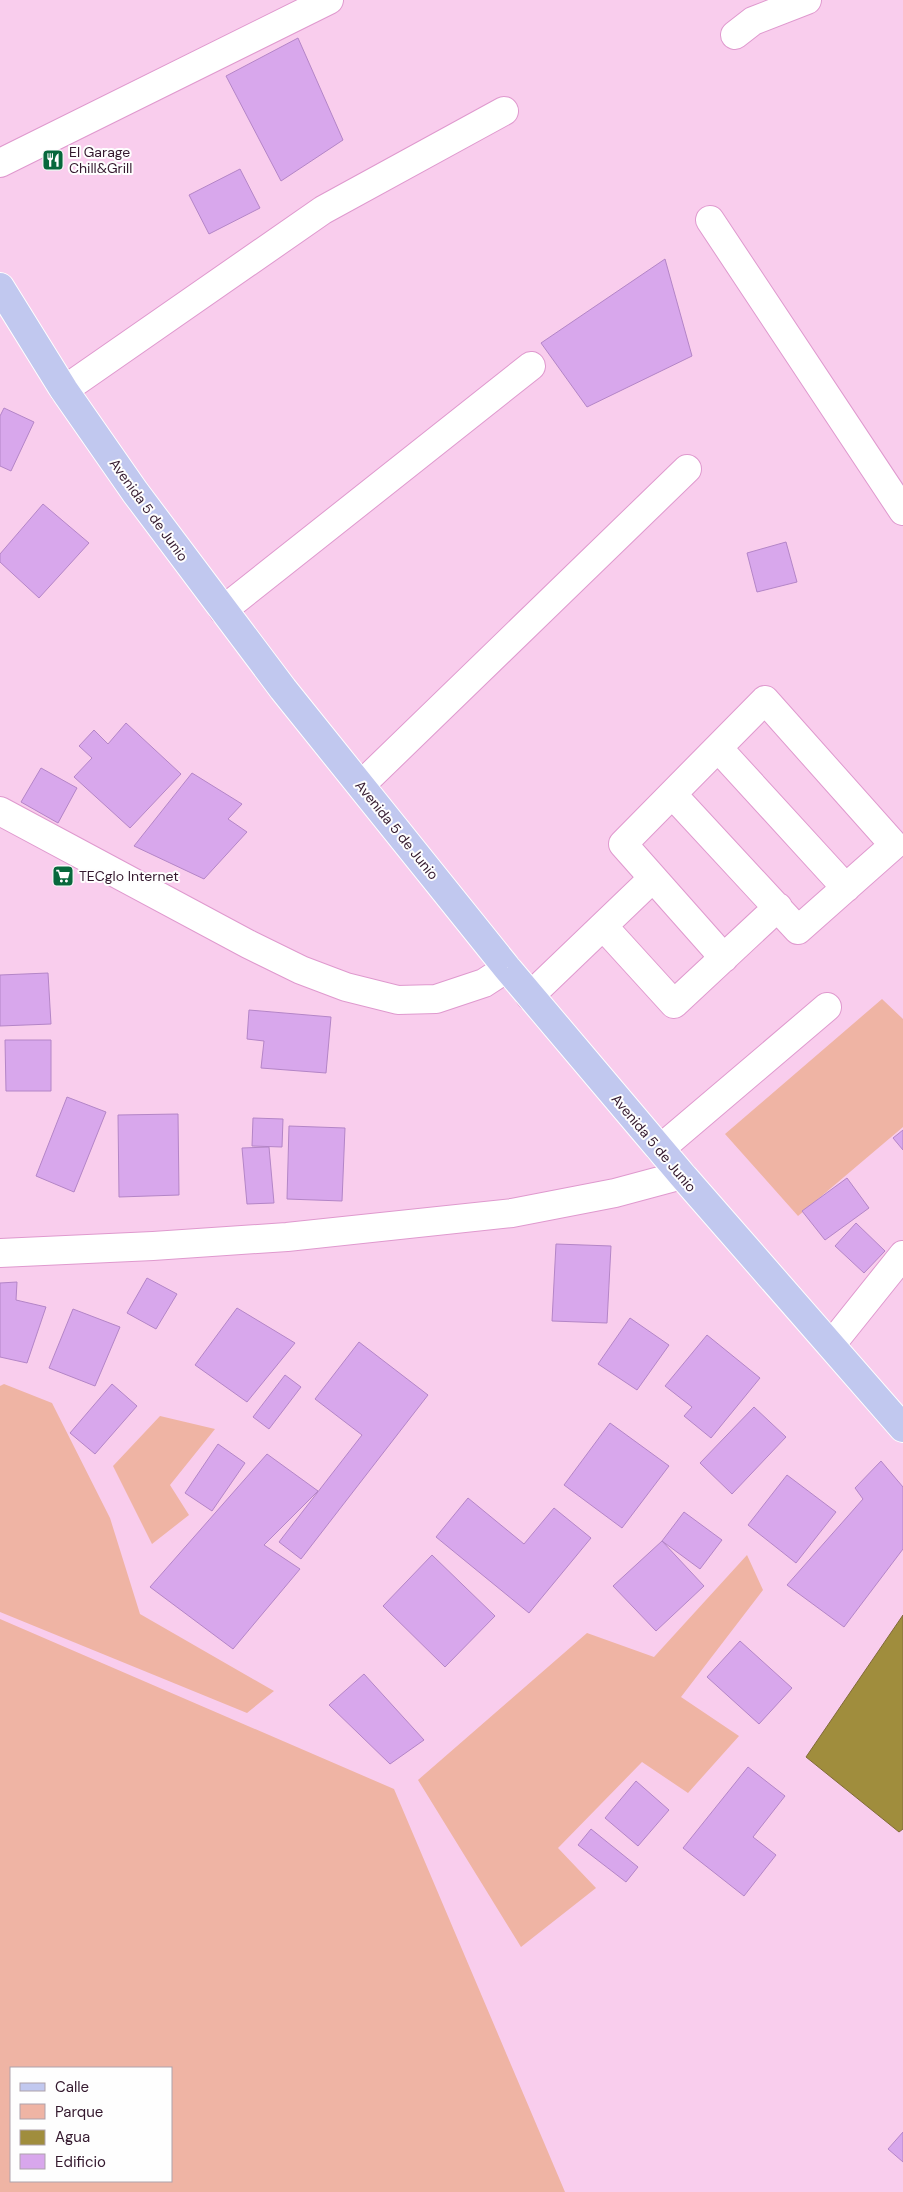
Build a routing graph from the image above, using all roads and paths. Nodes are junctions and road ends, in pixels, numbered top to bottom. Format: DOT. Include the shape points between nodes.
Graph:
graph roads {
  1 [pos="328,0"];
  2 [pos="807,0"];
  3 [pos="735,36"];
  4 [pos="504,111"];
  5 [pos="0,163"];
  6 [pos="710,220"];
  7 [pos="0,287"];
  8 [pos="531,366"];
  9 [pos="64,390"];
  10 [pos="687,469"];
  11 [pos="903,511"];
  12 [pos="223,610"];
  13 [pos="718,748"];
  14 [pos="360,785"];
  15 [pos="673,795"];
  16 [pos="0,811"];
  17 [pos="652,879"];
  18 [pos="846,888"];
  19 [pos="778,907"];
  20 [pos="603,926"];
  21 [pos="724,958"];
  22 [pos="507,968"];
  23 [pos="530,996"];
  24 [pos="827,1007"];
  25 [pos="660,1150"];
  26 [pos="682,1175"];
  27 [pos="0,1253"];
  28 [pos="903,1255"];
  29 [pos="831,1345"];
  30 [pos="903,1410"];
  31 [pos="903,1428"];
  1 -- 5 [label="street"];
  2 -- 3 [label="street" via="753,22"];
  4 -- 9 [label="street" via="323,210"];
  6 -- 11 [label="street"];
  7 -- 9 [label="main road, Avenida 5 de Junio"];
  8 -- 12 [label="street"];
  9 -- 12 [label="main road, Avenida 5 de Junio"];
  10 -- 14 [label="street"];
  12 -- 14 [label="main road, Avenida 5 de Junio"];
  13 -- 15 [label="street"];
  13 -- 18 [label="street"];
  13 -- 18 [label="street" via="765,700 894,845"];
  14 -- 22 [label="main road, Avenida 5 de Junio"];
  15 -- 17 [label="street" via="623,844"];
  15 -- 19 [label="street"];
  16 -- 22 [label="street" via="248,944 301,970 346,987 398,1000 436,999 484,983"];
  17 -- 20 [label="street"];
  17 -- 21 [label="street"];
  18 -- 19 [label="street" via="798,930"];
  19 -- 21 [label="street"];
  20 -- 21 [label="street" via="674,1004"];
  20 -- 23 [label="street"];
  22 -- 23 [label="main road, Avenida 5 de Junio"];
  23 -- 25 [label="main road, Avenida 5 de Junio"];
  24 -- 25 [label="street"];
  25 -- 26 [label="main road, Avenida 5 de Junio"];
  26 -- 27 [label="street" via="615,1193 494,1216 287,1237"];
  26 -- 29 [label="main road, Avenida 5 de Junio"];
  28 -- 29 [label="street"];
  29 -- 30 [label="main road"];
  29 -- 31 [label="main road"];
}
